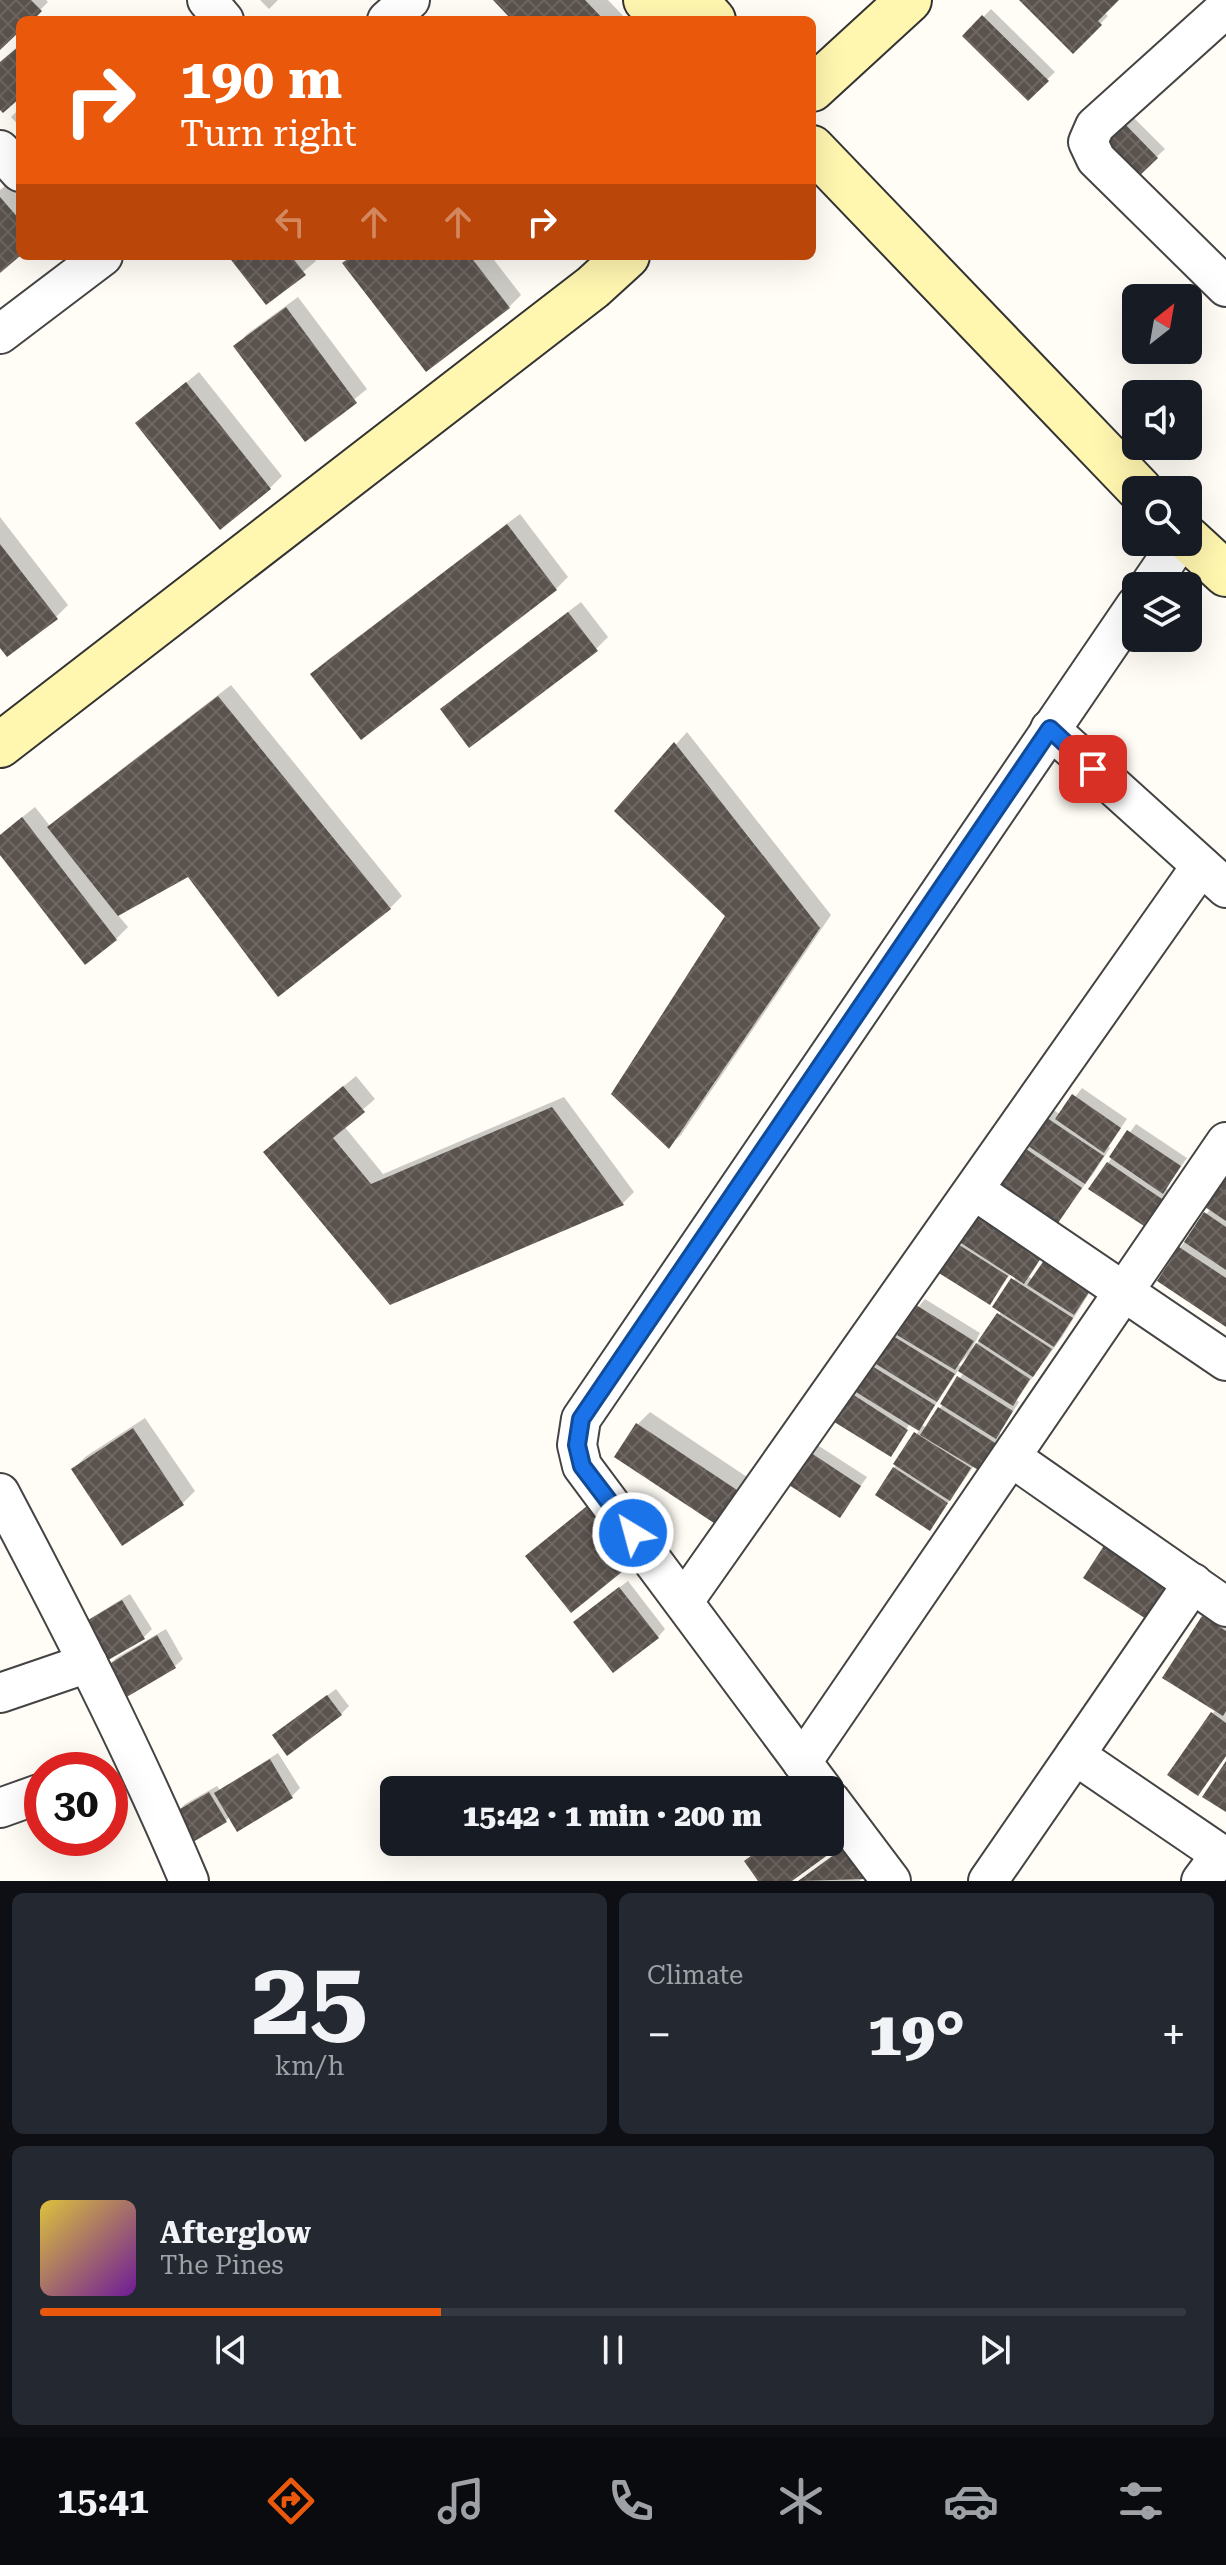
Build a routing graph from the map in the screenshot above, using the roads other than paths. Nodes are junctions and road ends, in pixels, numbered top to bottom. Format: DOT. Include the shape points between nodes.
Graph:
graph roads {
  1 [pos="207,0"];
  2 [pos="410,0"];
  3 [pos="646,0"];
  4 [pos="695,0"];
  5 [pos="909,0"];
  6 [pos="1225,4"];
  7 [pos="221,16"];
  8 [pos="392,16"];
  9 [pos="661,16"];
  10 [pos="709,16"];
  11 [pos="816,85"];
  12 [pos="0,150"];
  13 [pos="816,152"];
  14 [pos="16,168"];
  15 [pos="96,260"];
  16 [pos="623,260"];
  17 [pos="1226,287"];
  18 [pos="0,334"];
  19 [pos="1127,476"];
  20 [pos="1206,552"];
  21 [pos="1172,572"];
  22 [pos="1122,625"];
  23 [pos="1050,729"];
  24 [pos="0,745"];
  25 [pos="1214,877"];
  26 [pos="1226,1142"];
  27 [pos="974,1190"];
  28 [pos="1123,1292"];
  29 [pos="1226,1361"];
  30 [pos="1011,1457"];
  31 [pos="0,1493"];
  32 [pos="9,1529"];
  33 [pos="1193,1583"];
  34 [pos="684,1601"];
  35 [pos="1226,1607"];
  36 [pos="88,1663"];
  37 [pos="0,1693"];
  38 [pos="114,1752"];
  39 [pos="1075,1755"];
  40 [pos="812,1776"];
  41 [pos="128,1780"];
  42 [pos="24,1799"];
  43 [pos="0,1808"];
  44 [pos="844,1819"];
  45 [pos="1216,1864"];
  46 [pos="189,1881"];
  47 [pos="891,1881"];
  48 [pos="988,1881"];
  1 -- 7 [label="street"];
  2 -- 8 [label="street"];
  3 -- 9 [label="street"];
  4 -- 10 [label="street"];
  5 -- 11 [label="street"];
  6 -- 17 [label="street" via="1095,126 1088,142 1096,159"];
  12 -- 14 [label="street"];
  13 -- 19 [label="street"];
  15 -- 18 [label="street"];
  16 -- 24 [label="street"];
  20 -- 21 [label="street"];
  22 -- 23 [label="street"];
  23 -- 25 [label="street"];
  23 -- 34 [label="street" via="581,1419 577,1445 582,1466"];
  25 -- 27 [label="street"];
  26 -- 28 [label="street"];
  27 -- 28 [label="street"];
  27 -- 34 [label="street"];
  28 -- 29 [label="street"];
  28 -- 30 [label="street"];
  30 -- 33 [label="street"];
  30 -- 40 [label="street"];
  31 -- 32 [label="street"];
  32 -- 36 [label="street"];
  33 -- 35 [label="street"];
  33 -- 39 [label="street"];
  34 -- 40 [label="street"];
  36 -- 37 [label="street"];
  36 -- 38 [label="street"];
  39 -- 45 [label="street"];
  39 -- 48 [label="street"];
  41 -- 46 [label="street"];
  42 -- 43 [label="street"];
  44 -- 47 [label="street"];
}
